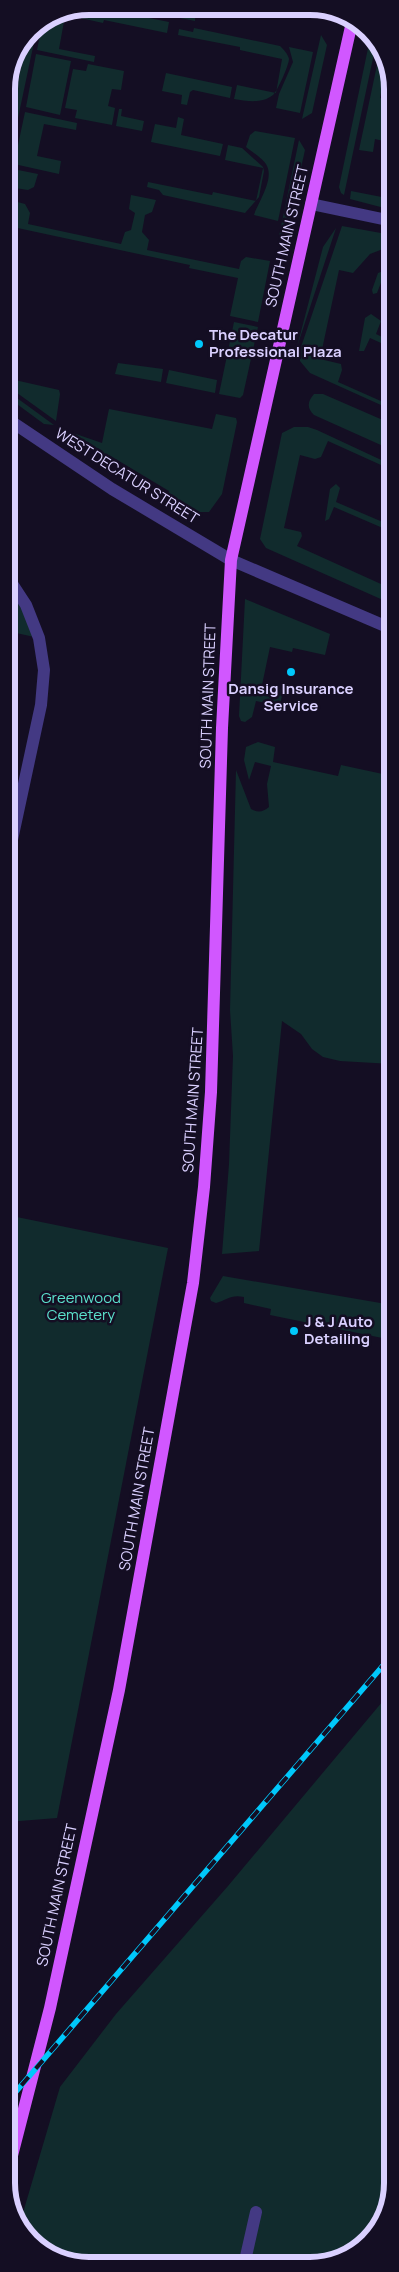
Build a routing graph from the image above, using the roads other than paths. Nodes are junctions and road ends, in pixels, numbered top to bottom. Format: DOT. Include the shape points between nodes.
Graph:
graph roads {
  1 [pos="351,27"];
  2 [pos="312,204"];
  3 [pos="384,219"];
  4 [pos="15,424"];
  5 [pos="231,560"];
  6 [pos="15,587"];
  7 [pos="384,626"];
  8 [pos="15,826"];
  9 [pos="15,2144"];
  10 [pos="256,2212"];
  11 [pos="246,2257"];
  1 -- 2 [label="main road, SOUTH MAIN STREET"];
  2 -- 3 [label="street"];
  2 -- 5 [label="main road, SOUTH MAIN STREET"];
  4 -- 5 [label="street, WEST DECATUR STREET" via="112,489"];
  5 -- 7 [label="street, WEST DECATUR STREET"];
  5 -- 9 [label="main road, SOUTH MAIN STREET" via="211,1092 193,1283 119,1690 50,2008"];
  6 -- 8 [label="street" via="39,638 44,670 41,705"];
  10 -- 11 [label="street"];
}
